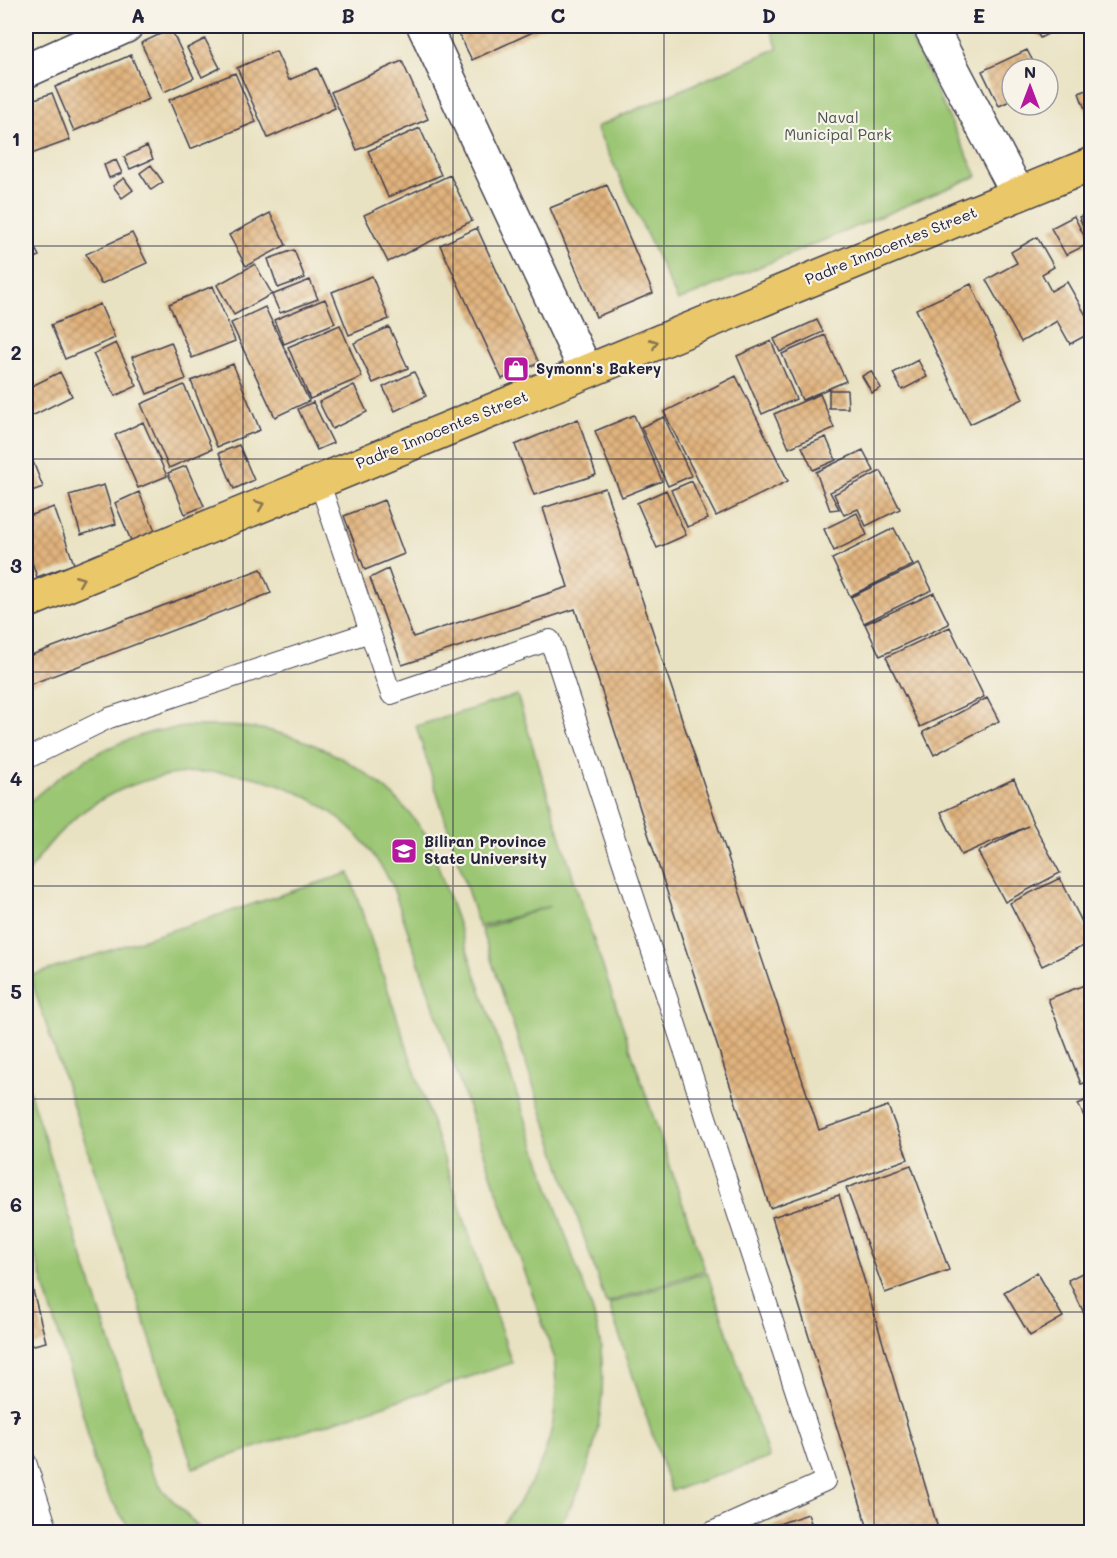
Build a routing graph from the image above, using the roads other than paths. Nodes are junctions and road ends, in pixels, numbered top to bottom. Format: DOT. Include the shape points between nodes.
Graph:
graph roads {
  1 [pos="126,26"];
  2 [pos="424,26"];
  3 [pos="930,26"];
  4 [pos="26,71"];
  5 [pos="1092,164"];
  6 [pos="1018,194"];
  7 [pos="586,371"];
  8 [pos="319,481"];
  9 [pos="26,602"];
  10 [pos="370,632"];
  11 [pos="26,759"];
  12 [pos="26,1462"];
  13 [pos="48,1533"];
  14 [pos="712,1533"];
  1 -- 4 [label="street"];
  2 -- 7 [label="street"];
  3 -- 6 [label="street"];
  5 -- 6 [label="main road, Padre Innocentes Street"];
  7 -- 6 [label="main road, Padre Innocentes Street, one-way"];
  7 -- 8 [label="main road, Padre Innocentes Street"];
  9 -- 8 [label="main road, Padre Innocentes Street, one-way"];
  8 -- 10 [label="lane"];
  10 -- 11 [label="lane" via="109,718"];
  10 -- 14 [label="lane" via="391,694 550,640 825,1481"];
  12 -- 13 [label="lane"];
}
